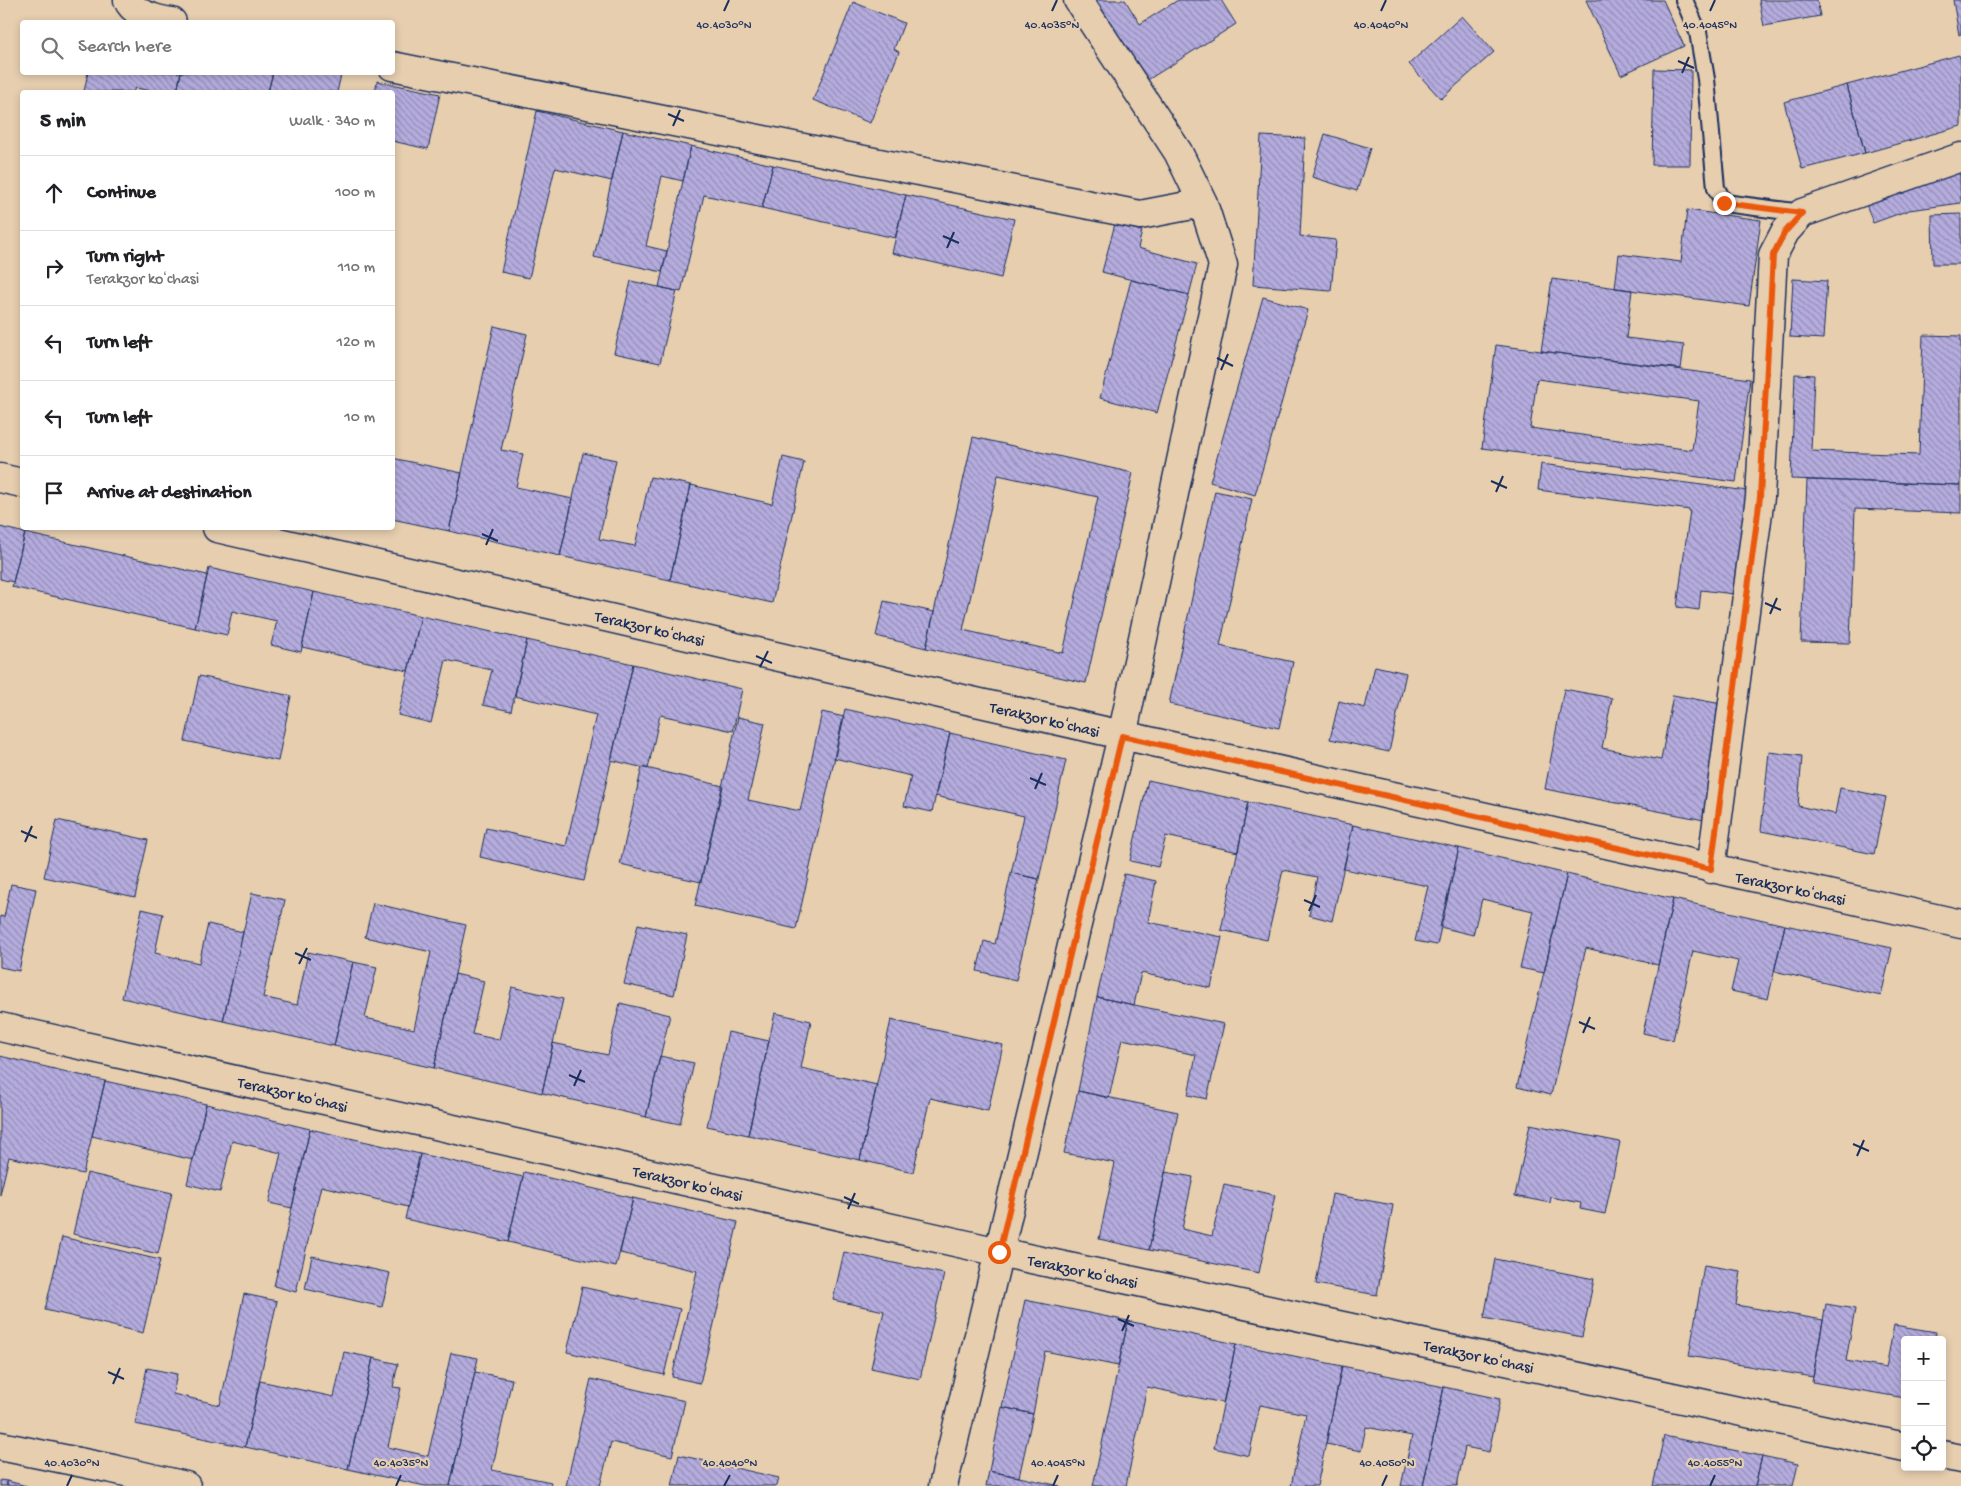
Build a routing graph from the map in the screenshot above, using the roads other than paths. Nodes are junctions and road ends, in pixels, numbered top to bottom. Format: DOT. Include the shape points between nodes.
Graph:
graph roads {
  1 [pos="128,0"];
  2 [pos="1078,0"];
  3 [pos="1684,0"];
  4 [pos="159,20"];
  5 [pos="395,67"];
  6 [pos="1961,157"];
  7 [pos="1203,203"];
  8 [pos="1802,213"];
  9 [pos="0,478"];
  10 [pos="20,483"];
  11 [pos="226,530"];
  12 [pos="1122,736"];
  13 [pos="1711,869"];
  14 [pos="1961,924"];
  15 [pos="0,1027"];
  16 [pos="999,1252"];
  17 [pos="0,1446"];
  18 [pos="1901,1446"];
  19 [pos="1946,1456"];
  20 [pos="1961,1459"];
  21 [pos="186,1486"];
  22 [pos="943,1486"];
  1 -- 4 [label="street" via="130,5"];
  2 -- 7 [label="street" via="1178,152"];
  3 -- 8 [label="lane" via="1698,32 1706,79 1716,188 1724,203"];
  5 -- 7 [label="street" via="1140,215"];
  6 -- 8 [label="street"];
  7 -- 12 [label="street" via="1223,265"];
  8 -- 13 [label="street" via="1785,232 1773,255 1760,497"];
  9 -- 10 [label="street"];
  11 -- 12 [label="street, Terakzor koʻchasi"];
  12 -- 13 [label="street, Terakzor koʻchasi"];
  12 -- 16 [label="street"];
  13 -- 14 [label="street, Terakzor koʻchasi"];
  15 -- 16 [label="street, Terakzor koʻchasi"];
  16 -- 18 [label="street, Terakzor koʻchasi"];
  16 -- 22 [label="street"];
  17 -- 21 [label="street"];
  19 -- 20 [label="street"];
}
